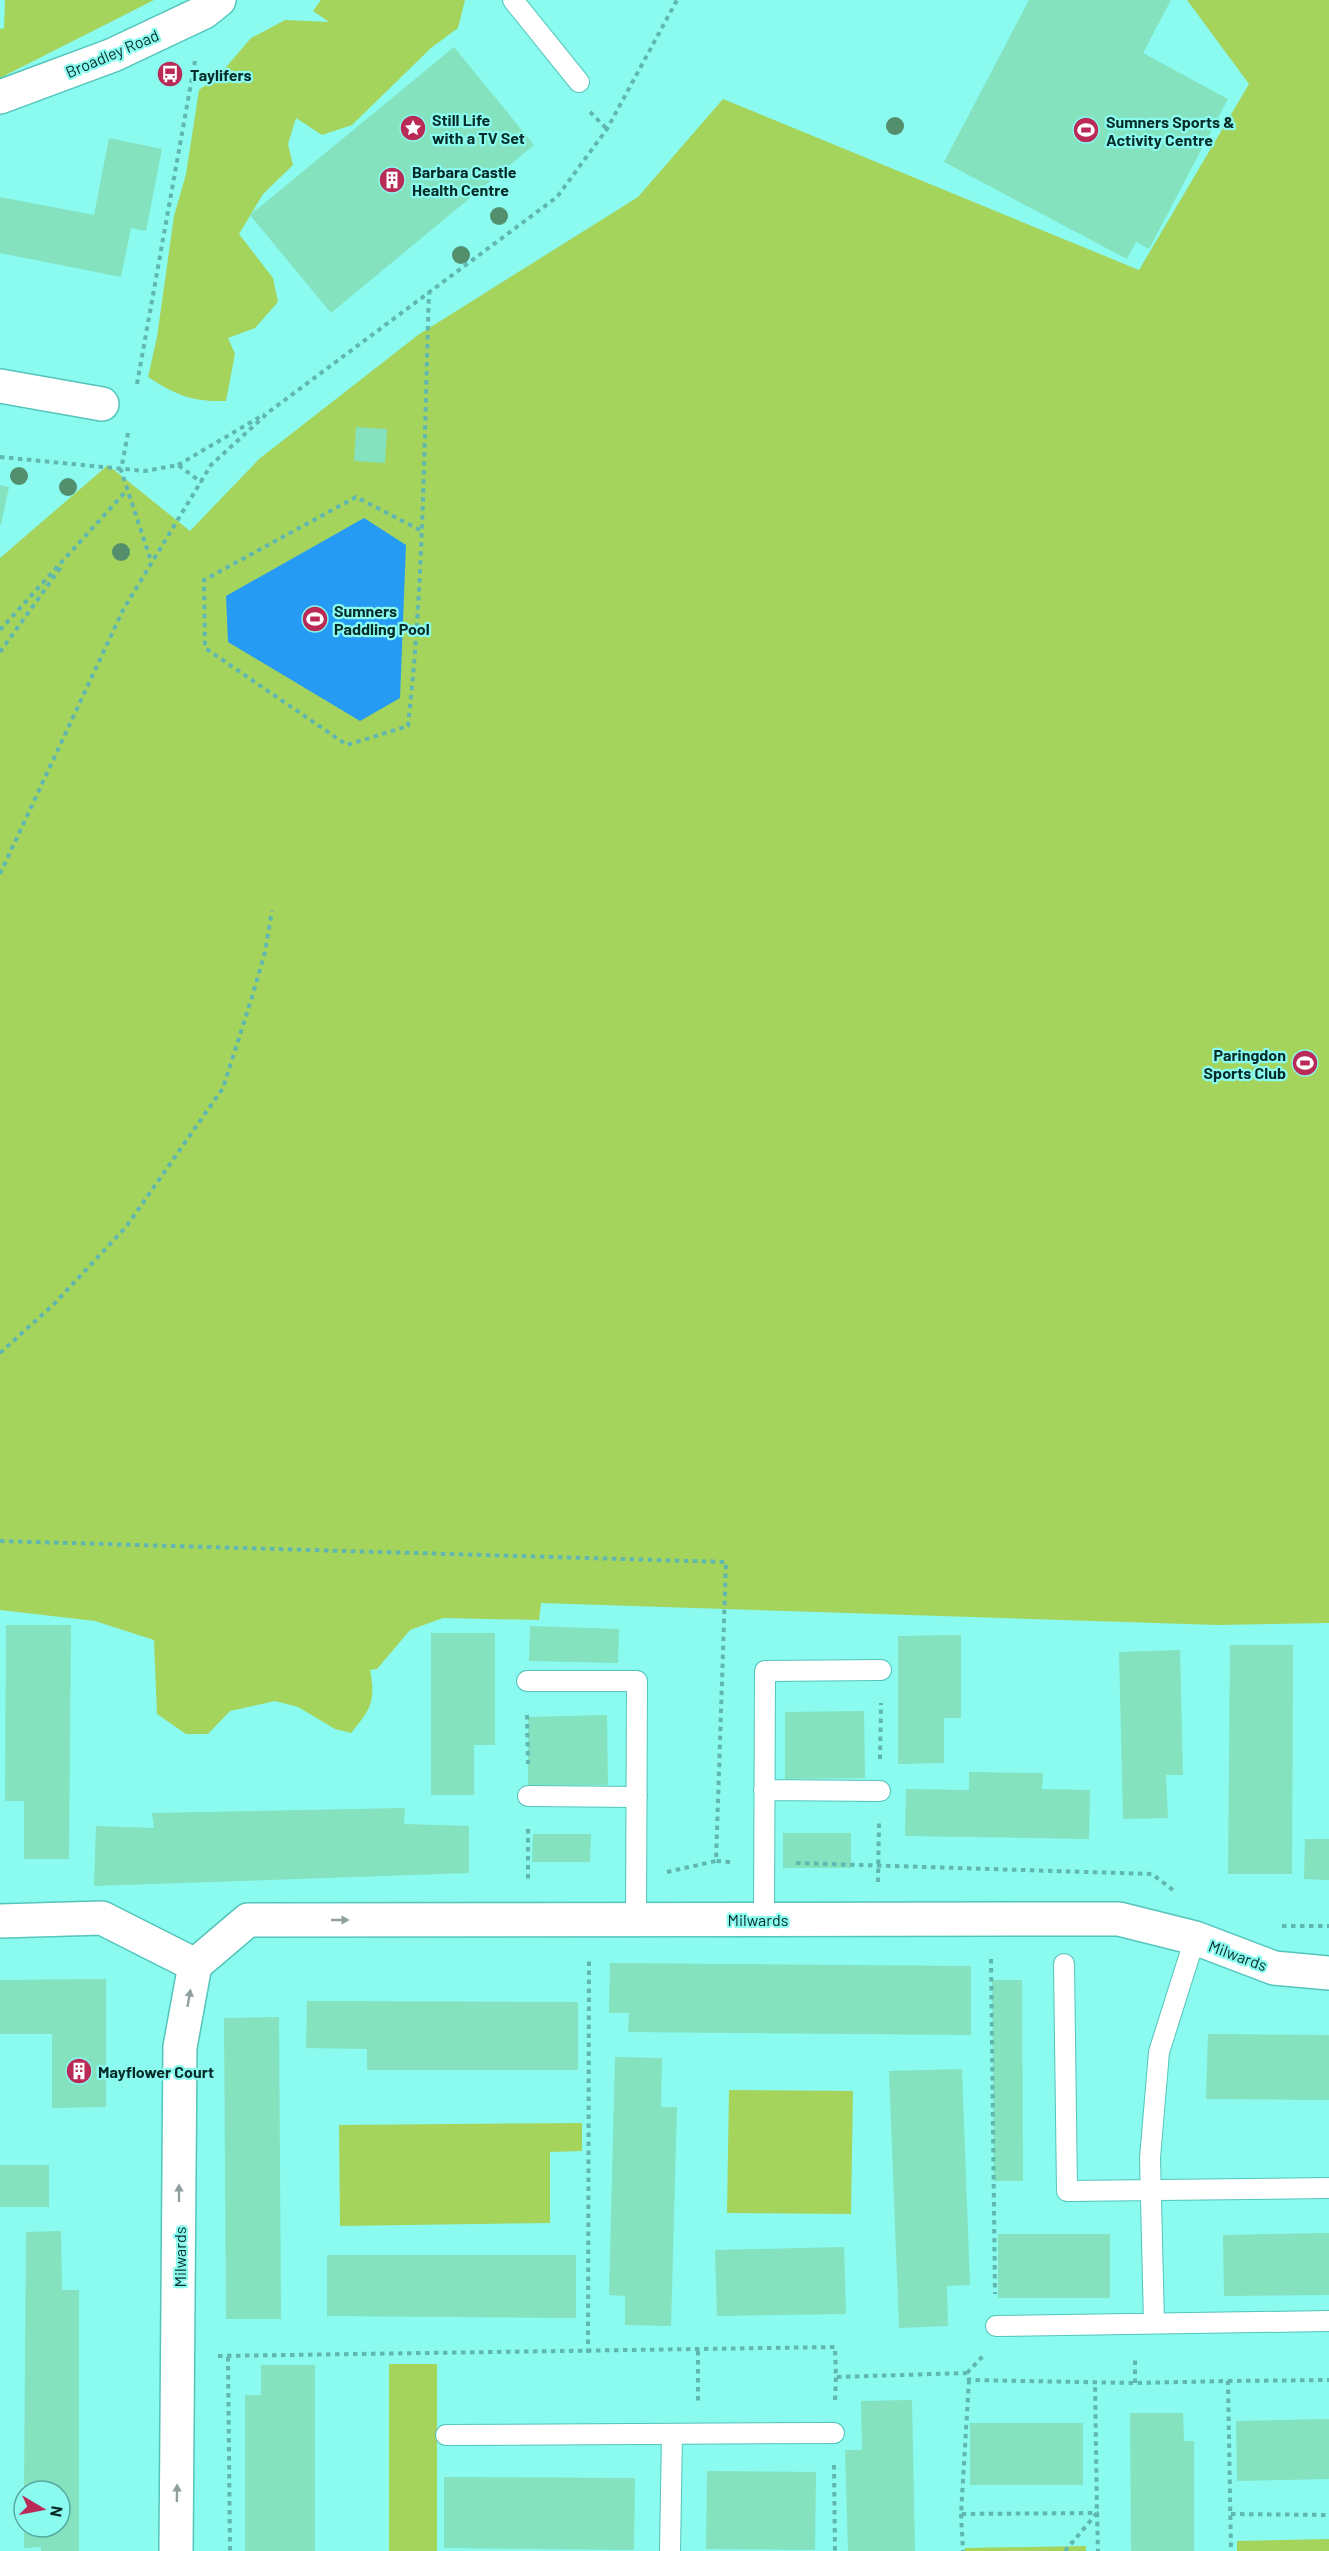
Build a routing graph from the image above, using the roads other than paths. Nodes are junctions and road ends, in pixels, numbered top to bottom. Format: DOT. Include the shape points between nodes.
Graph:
graph roads {
  1 [pos="513,0"];
  2 [pos="212,6"];
  3 [pos="579,82"];
  4 [pos="0,97"];
  5 [pos="0,386"];
  6 [pos="102,404"];
  7 [pos="881,1670"];
  8 [pos="527,1681"];
  9 [pos="764,1790"];
  10 [pos="880,1791"];
  11 [pos="528,1796"];
  12 [pos="637,1797"];
  13 [pos="636,1919"];
  14 [pos="764,1919"];
  15 [pos="0,1921"];
  16 [pos="1195,1938"];
  17 [pos="1064,1964"];
  18 [pos="195,1965"];
  19 [pos="1329,1973"];
  20 [pos="1329,2188"];
  21 [pos="1151,2190"];
  22 [pos="1329,2320"];
  23 [pos="1154,2323"];
  24 [pos="996,2326"];
  25 [pos="834,2433"];
  26 [pos="672,2434"];
  27 [pos="446,2435"];
  28 [pos="176,2551"];
  29 [pos="670,2551"];
  1 -- 3 [label="lane"];
  2 -- 4 [label="street, Broadley Road" via="113,55"];
  5 -- 6 [label="street"];
  7 -- 9 [label="lane" via="765,1671"];
  8 -- 12 [label="lane" via="637,1681"];
  9 -- 10 [label="lane"];
  9 -- 14 [label="lane"];
  11 -- 12 [label="lane"];
  12 -- 13 [label="lane"];
  13 -- 14 [label="street, Milwards"];
  18 -- 13 [label="street, Milwards, one-way" via="248,1920"];
  14 -- 16 [label="street, Milwards" via="1119,1919"];
  15 -- 18 [label="street" via="102,1918"];
  16 -- 19 [label="street, Milwards" via="1274,1968"];
  16 -- 21 [label="lane" via="1160,2052 1150,2158"];
  17 -- 21 [label="lane" via="1067,2191"];
  28 -- 18 [label="street, Milwards, one-way" via="180,2048"];
  20 -- 21 [label="lane"];
  21 -- 23 [label="lane"];
  22 -- 23 [label="lane"];
  23 -- 24 [label="lane"];
  25 -- 26 [label="lane"];
  26 -- 27 [label="lane"];
  26 -- 29 [label="lane"];
}
